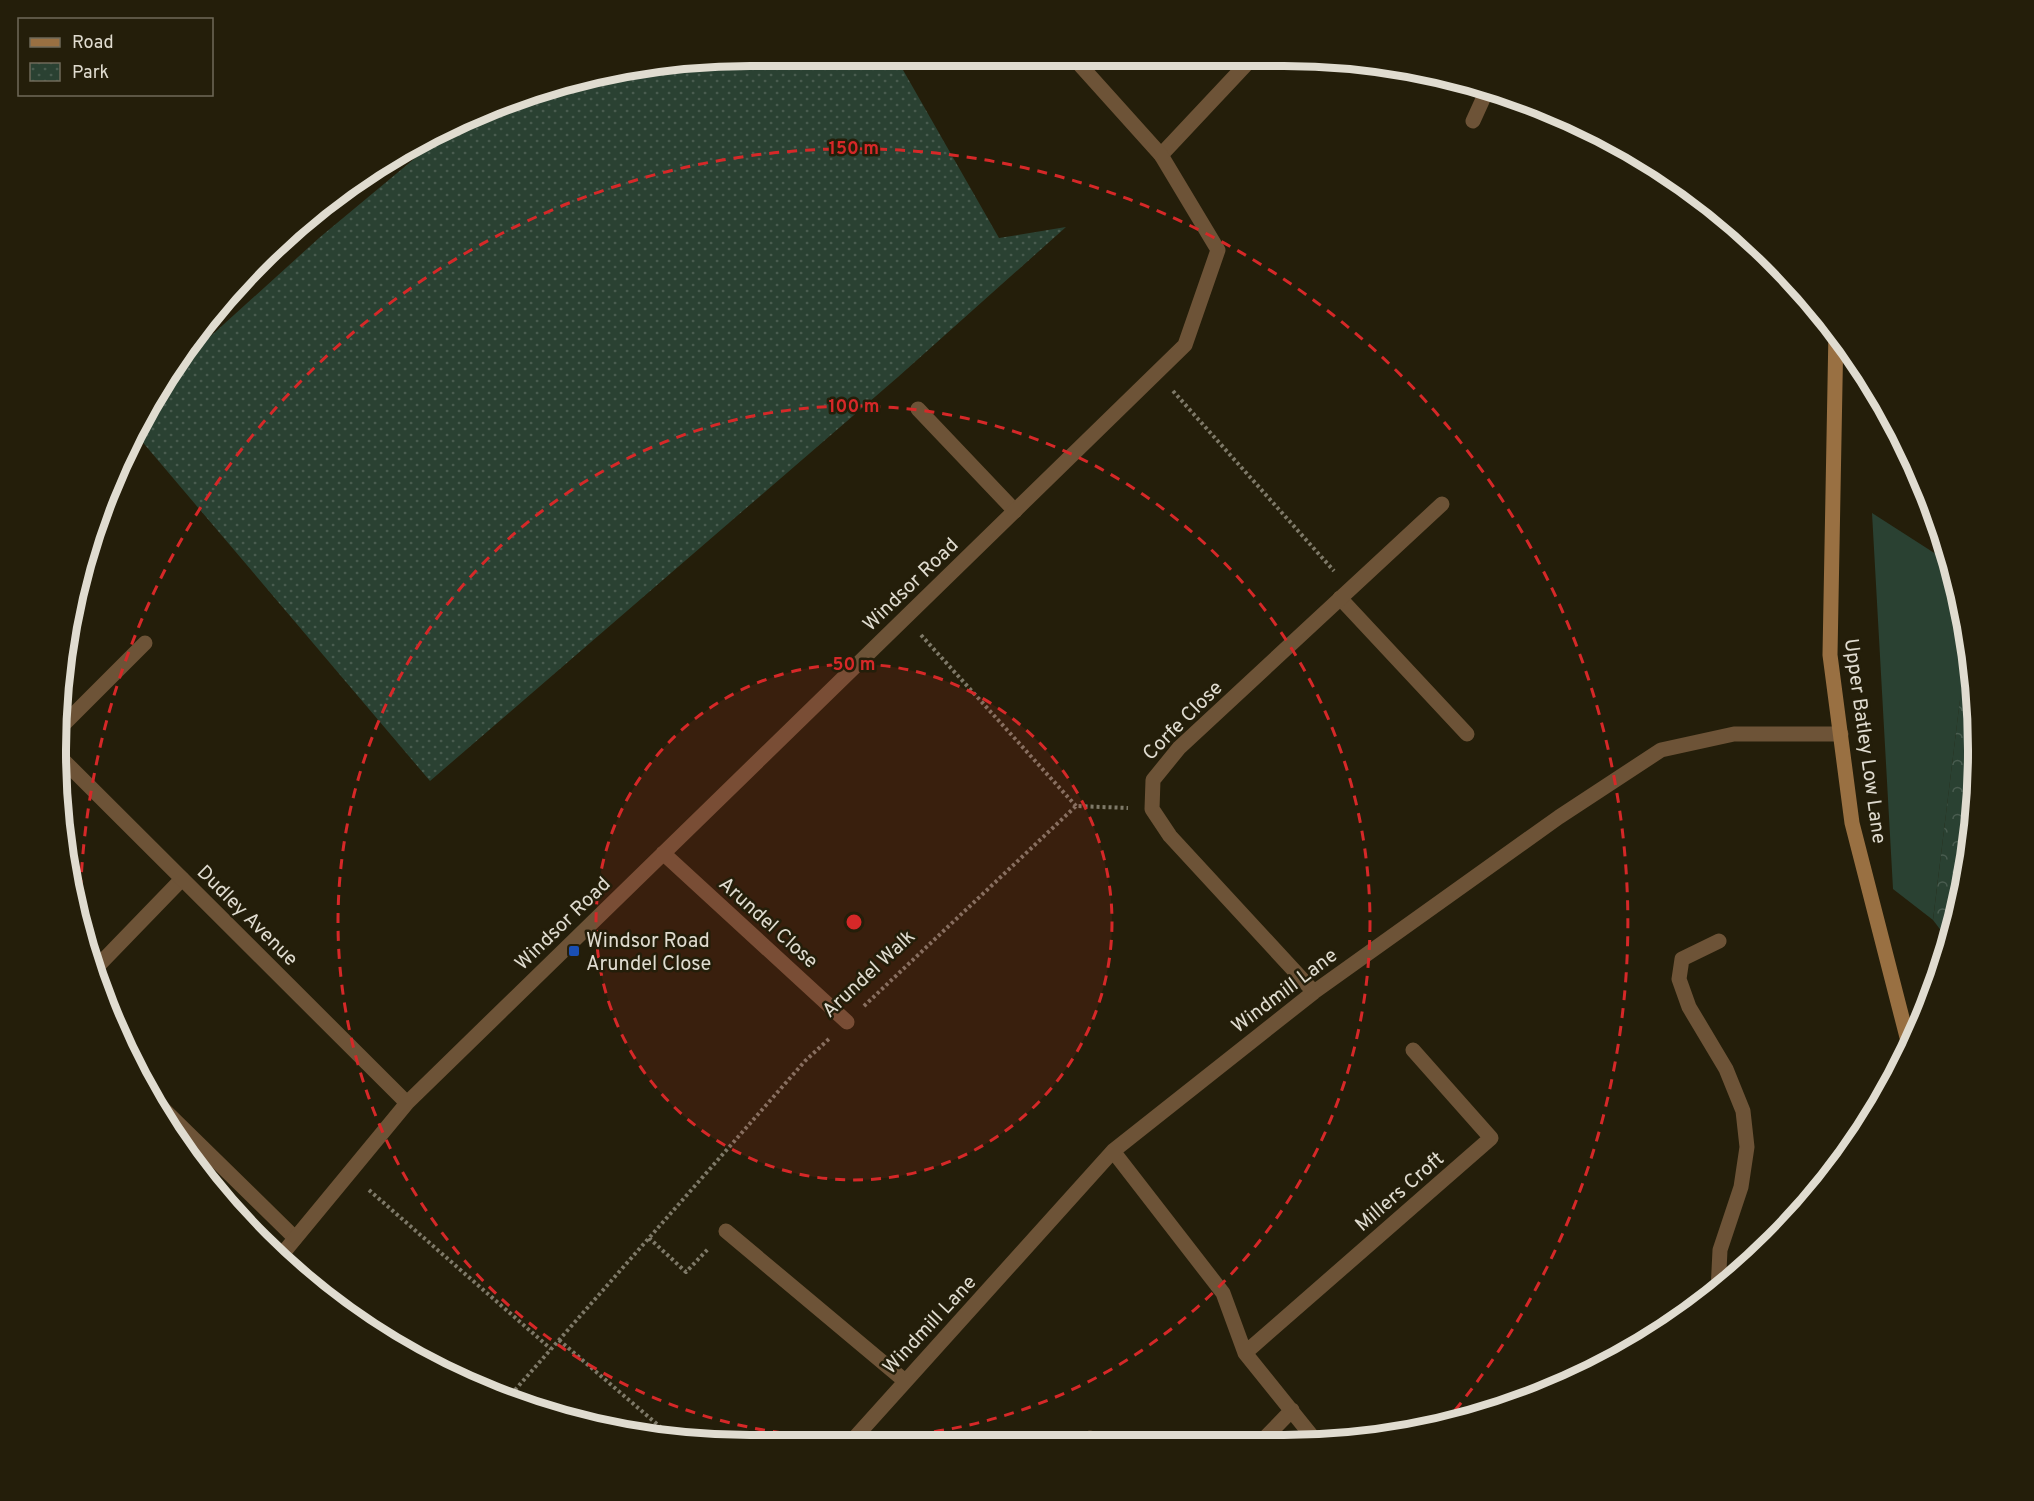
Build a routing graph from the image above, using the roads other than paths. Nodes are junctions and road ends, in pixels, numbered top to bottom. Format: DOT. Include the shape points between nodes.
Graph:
graph roads {
  1 [pos="1081,66"];
  2 [pos="1245,66"];
  3 [pos="1484,96"];
  4 [pos="1473,121"];
  5 [pos="1161,155"];
  6 [pos="1836,346"];
  7 [pos="918,409"];
  8 [pos="1442,504"];
  9 [pos="1015,511"];
  10 [pos="1345,594"];
  11 [pos="145,643"];
  12 [pos="67,721"];
  13 [pos="1467,734"];
  14 [pos="1841,734"];
  15 [pos="66,764"];
  16 [pos="663,853"];
  17 [pos="182,879"];
  18 [pos="1719,941"];
  19 [pos="100,964"];
  20 [pos="1314,992"];
  21 [pos="847,1022"];
  22 [pos="1907,1032"];
  23 [pos="1413,1050"];
  24 [pos="407,1103"];
  25 [pos="175,1121"];
  26 [pos="1113,1151"];
  27 [pos="726,1231"];
  28 [pos="295,1238"];
  29 [pos="284,1252"];
  30 [pos="1719,1279"];
  31 [pos="1245,1353"];
  32 [pos="905,1381"];
  33 [pos="1292,1410"];
  34 [pos="1311,1434"];
  35 [pos="857,1435"];
  36 [pos="1268,1435"];
  1 -- 5 [label="street, Windsor Road"];
  2 -- 5 [label="street"];
  3 -- 4 [label="street"];
  5 -- 9 [label="street, Windsor Road" via="1218,249 1185,345"];
  6 -- 14 [label="street, Upper Batley Low Lane" via="1830,655"];
  7 -- 9 [label="street"];
  8 -- 10 [label="street, Corfe Close"];
  9 -- 16 [label="street, Windsor Road"];
  10 -- 13 [label="street"];
  10 -- 20 [label="street, Corfe Close" via="1179,748 1153,780 1152,809 1170,836"];
  11 -- 12 [label="street"];
  14 -- 20 [label="street, Windmill Lane" via="1734,734 1661,750 1559,817"];
  14 -- 22 [label="street, Upper Batley Low Lane" via="1852,823"];
  15 -- 17 [label="street, Dudley Avenue"];
  16 -- 21 [label="street, Arundel Close"];
  16 -- 24 [label="street, Windsor Road"];
  17 -- 19 [label="street"];
  17 -- 24 [label="street, Dudley Avenue"];
  18 -- 30 [label="street" via="1683,958 1679,979 1689,1007 1726,1069 1743,1111 1747,1147 1741,1187 1720,1250"];
  20 -- 26 [label="street, Windmill Lane"];
  23 -- 31 [label="street, Millers Croft" via="1491,1138"];
  24 -- 28 [label="street, Windsor Road"];
  25 -- 28 [label="street"];
  26 -- 31 [label="street" via="1223,1293"];
  26 -- 32 [label="street, Windmill Lane"];
  27 -- 32 [label="street"];
  28 -- 29 [label="street, Windsor Road"];
  31 -- 33 [label="street"];
  32 -- 35 [label="street, Windmill Lane"];
  33 -- 34 [label="street"];
  33 -- 36 [label="street"];
}
